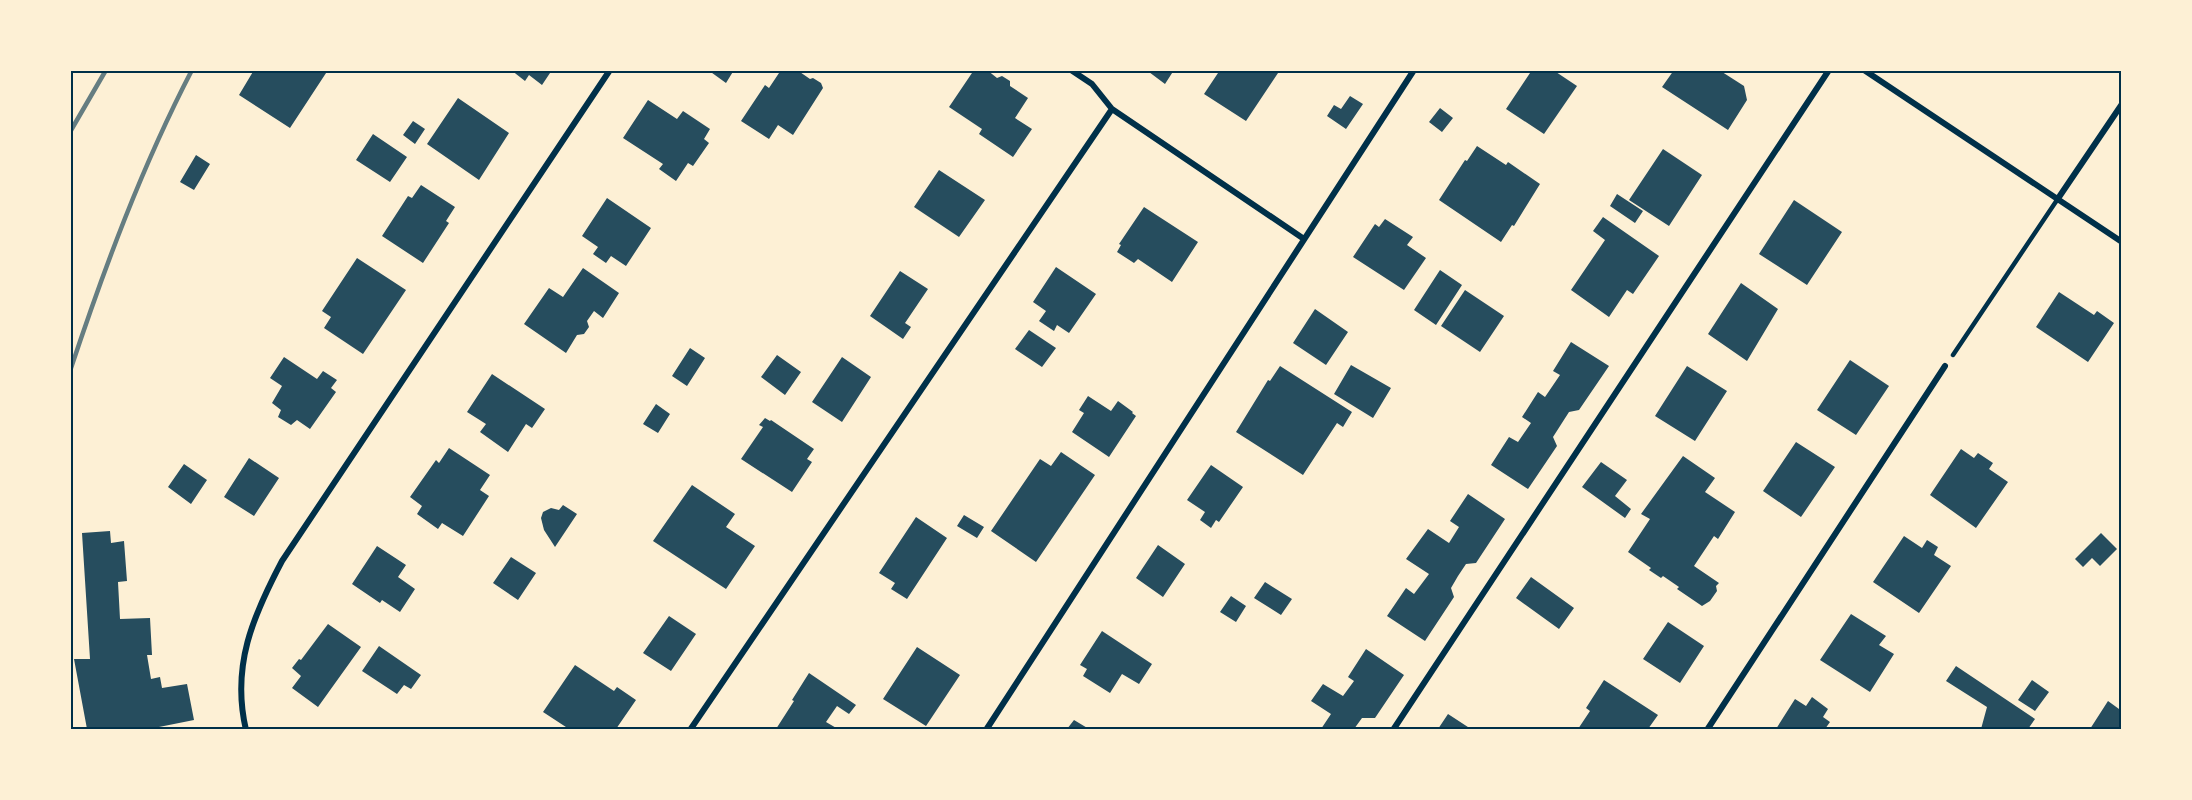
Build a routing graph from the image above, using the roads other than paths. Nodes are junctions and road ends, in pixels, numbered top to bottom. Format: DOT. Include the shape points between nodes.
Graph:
graph roads {
  1 [pos="610,70"];
  2 [pos="1071,70"];
  3 [pos="1414,70"];
  4 [pos="1829,70"];
  5 [pos="1864,70"];
  6 [pos="2121,104"];
  7 [pos="1112,109"];
  8 [pos="2057,200"];
  9 [pos="1304,239"];
  10 [pos="2121,242"];
  11 [pos="1953,355"];
  12 [pos="1945,366"];
  13 [pos="246,729"];
  14 [pos="690,729"];
  15 [pos="986,729"];
  16 [pos="1393,729"];
  17 [pos="1707,729"];
  1 -- 13 [label="street" via="282,561 262,597 244,650 241,689"];
  2 -- 7 [label="street" via="1092,84"];
  3 -- 9 [label="street"];
  4 -- 16 [label="street"];
  5 -- 8 [label="street"];
  6 -- 8 [label="street"];
  7 -- 9 [label="street"];
  7 -- 14 [label="street"];
  8 -- 10 [label="street"];
  8 -- 11 [label="lane"];
  9 -- 15 [label="street"];
  12 -- 17 [label="street"];
}
